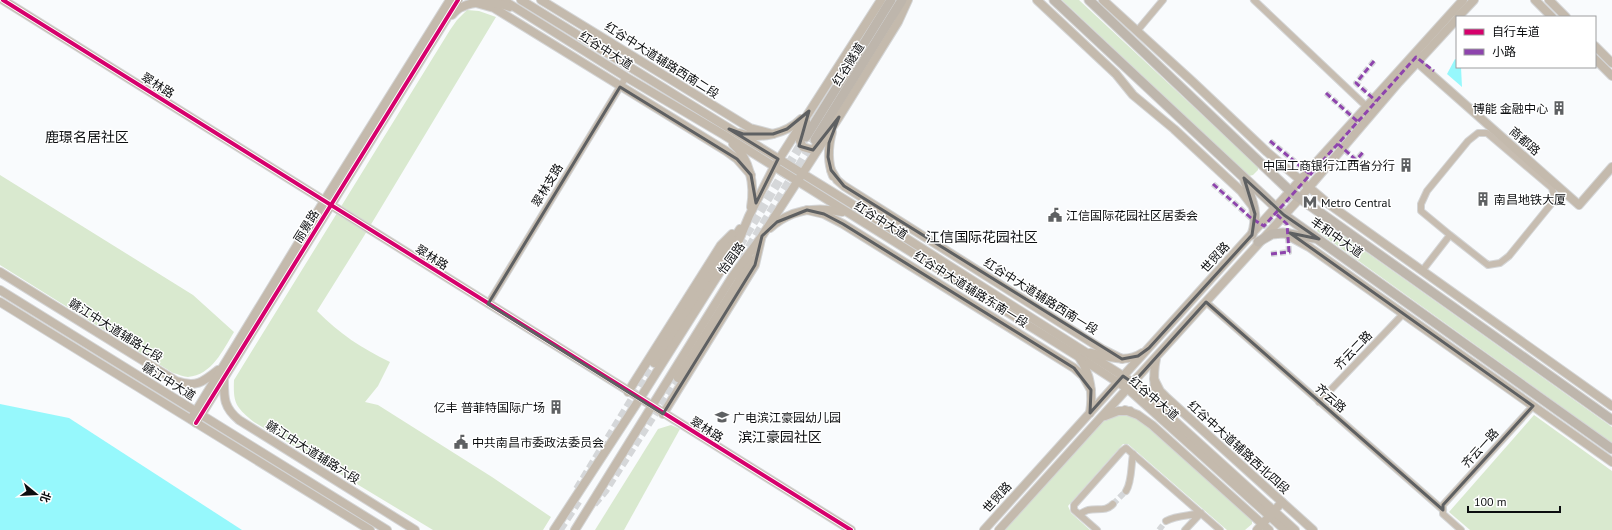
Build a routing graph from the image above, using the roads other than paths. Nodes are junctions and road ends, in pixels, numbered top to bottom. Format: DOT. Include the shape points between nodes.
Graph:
graph roads {
  1 [pos="4,0"];
  2 [pos="444,0"];
  3 [pos="450,0"];
  4 [pos="458,0"];
  5 [pos="503,0"];
  6 [pos="522,0"];
  7 [pos="541,0"];
  8 [pos="881,0"];
  9 [pos="891,0"];
  10 [pos="902,0"];
  11 [pos="908,0"];
  12 [pos="1037,0"];
  13 [pos="1054,0"];
  14 [pos="1089,0"];
  15 [pos="1103,0"];
  16 [pos="1163,0"];
  17 [pos="1254,0"];
  18 [pos="1463,0"];
  19 [pos="1474,0"];
  20 [pos="1535,0"];
  21 [pos="1549,0"];
  22 [pos="476,2"];
  23 [pos="520,11"];
  24 [pos="1460,16"];
  25 [pos="1551,16"];
  26 [pos="1565,16"];
  27 [pos="1456,20"];
  28 [pos="439,24"];
  29 [pos="1136,31"];
  30 [pos="1596,47"];
  31 [pos="1596,60"];
  32 [pos="1417,62"];
  33 [pos="1612,63"];
  34 [pos="1612,76"];
  35 [pos="626,77"];
  36 [pos="620,87"];
  37 [pos="1367,107"];
  38 [pos="809,111"];
  39 [pos="839,117"];
  40 [pos="727,132"];
  41 [pos="773,134"];
  42 [pos="778,159"];
  43 [pos="774,167"];
  44 [pos="1612,167"];
  45 [pos="830,170"];
  46 [pos="802,174"];
  47 [pos="751,175"];
  48 [pos="1244,178"];
  49 [pos="1300,181"];
  50 [pos="797,182"];
  51 [pos="1309,188"];
  52 [pos="1291,192"];
  53 [pos="1300,198"];
  54 [pos="328,202"];
  55 [pos="1276,208"];
  56 [pos="1254,209"];
  57 [pos="807,210"];
  58 [pos="860,210"];
  59 [pos="850,215"];
  60 [pos="1284,215"];
  61 [pos="749,216"];
  62 [pos="1283,233"];
  63 [pos="1252,235"];
  64 [pos="1450,235"];
  65 [pos="762,236"];
  66 [pos="1319,239"];
  67 [pos="1258,242"];
  68 [pos="1422,271"];
  69 [pos="0,272"];
  70 [pos="0,290"];
  71 [pos="0,302"];
  72 [pos="1206,302"];
  73 [pos="488,304"];
  74 [pos="1403,314"];
  75 [pos="1149,348"];
  76 [pos="1086,353"];
  77 [pos="1078,357"];
  78 [pos="1156,358"];
  79 [pos="1122,359"];
  80 [pos="654,363"];
  81 [pos="222,367"];
  82 [pos="224,378"];
  83 [pos="678,378"];
  84 [pos="1154,379"];
  85 [pos="1120,380"];
  86 [pos="1130,386"];
  87 [pos="1091,390"];
  88 [pos="628,392"];
  89 [pos="639,400"];
  90 [pos="1319,402"];
  91 [pos="651,406"];
  92 [pos="1533,406"];
  93 [pos="1612,406"];
  94 [pos="1126,410"];
  95 [pos="198,413"];
  96 [pos="1090,413"];
  97 [pos="663,414"];
  98 [pos="1165,418"];
  99 [pos="1100,420"];
  100 [pos="1612,420"];
  101 [pos="193,421"];
  102 [pos="1612,448"];
  103 [pos="1133,454"];
  104 [pos="1612,462"];
  105 [pos="1126,491"];
  106 [pos="1282,502"];
  107 [pos="1114,504"];
  108 [pos="1443,508"];
  109 [pos="1200,513"];
  110 [pos="1271,513"];
  111 [pos="1079,514"];
  112 [pos="1166,521"];
  113 [pos="1259,527"];
  114 [pos="370,530"];
  115 [pos="387,530"];
  116 [pos="415,530"];
  117 [pos="554,530"];
  118 [pos="575,530"];
  119 [pos="851,530"];
  120 [pos="984,530"];
  121 [pos="999,530"];
  122 [pos="1096,530"];
  123 [pos="1185,530"];
  124 [pos="1220,530"];
  125 [pos="1269,530"];
  126 [pos="1285,530"];
  127 [pos="1295,530"];
  128 [pos="1314,530"];
  129 [pos="1461,530"];
  1 -- 54 [label="main road, 翠林路"];
  2 -- 28 [label="main road"];
  3 -- 28 [label="main road, 丽景路"];
  4 -- 28 [label="main road, 丽景路"];
  5 -- 23 [label="main road, 红谷中大道"];
  6 -- 40 [label="main road, 红谷中大道"];
  7 -- 41 [label="main road, 红谷中大道辅路西南二段" via="750,128"];
  8 -- 38 [label="main road, 怡园路"];
  9 -- 10 [label="main road, 红谷隧道" via="810,139"];
  11 -- 39 [label="main road, 怡园路" via="898,22"];
  12 -- 56 [label="main road" via="1116,74 1133,95 1241,191"];
  13 -- 48 [label="main road, 丰和中大道"];
  14 -- 52 [label="main road, 丰和中大道"];
  15 -- 29 [label="main road"];
  16 -- 29 [label="street"];
  17 -- 37 [label="street"];
  18 -- 37 [label="main road, 世贸路"];
  19 -- 24 [label="main road, 世贸路"];
  20 -- 25 [label="main road"];
  21 -- 26 [label="main road"];
  22 -- 23 [label="main road" via="505,5"];
  22 -- 28 [label="main road" via="461,7"];
  22 -- 36 [label="main road" via="494,8"];
  23 -- 35 [label="main road, 红谷中大道"];
  27 -- 32 [label="main road, 世贸路"];
  28 -- 54 [label="main road, 丽景路"];
  29 -- 49 [label="main road"];
  30 -- 33 [label="main road"];
  31 -- 34 [label="main road"];
  32 -- 44 [label="main road, 商都路" via="1579,205"];
  32 -- 51 [label="main road, 世贸路"];
  35 -- 36 [label="street, 翠林支路"];
  35 -- 40 [label="main road, 红谷中大道"];
  36 -- 47 [label="main road" via="726,151"];
  36 -- 73 [label="street, 翠林支路"];
  37 -- 49 [label="main road, 世贸路"];
  38 -- 39 [label="main road" via="800,141 803,147 813,150"];
  38 -- 41 [label="main road" via="799,122"];
  38 -- 42 [label="main road, 怡园路"];
  39 -- 45 [label="main road" via="829,143"];
  39 -- 46 [label="main road, 怡园路"];
  40 -- 41 [label="main road"];
  40 -- 42 [label="main road, 红谷中大道"];
  40 -- 43 [label="main road, 红谷中大道"];
  40 -- 47 [label="main road" via="745,159"];
  42 -- 43 [label="main road, 怡园路"];
  42 -- 46 [label="main road, 红谷中大道"];
  43 -- 50 [label="main road, 红谷中大道"];
  43 -- 61 [label="main road, 怡园路"];
  45 -- 58 [label="main road" via="842,193"];
  45 -- 79 [label="main road, 红谷中大道辅路西南一段" via="844,186 1102,349"];
  46 -- 50 [label="main road, 怡园路"];
  46 -- 58 [label="main road, 红谷中大道"];
  47 -- 61 [label="main road" via="753,195"];
  48 -- 55 [label="main road, 丰和中大道"];
  48 -- 56 [label="main road"];
  49 -- 51 [label="main road"];
  49 -- 52 [label="main road, 世贸路"];
  50 -- 59 [label="main road, 红谷中大道"];
  50 -- 65 [label="main road, 怡园路"];
  51 -- 53 [label="main road, 世贸路"];
  51 -- 68 [label="main road"];
  52 -- 53 [label="main road, 丰和中大道"];
  52 -- 55 [label="main road, 世贸路"];
  53 -- 60 [label="main road, 世贸路"];
  53 -- 100 [label="main road, 丰和中大道"];
  54 -- 73 [label="main road, 翠林路"];
  54 -- 81 [label="main road, 丽景路"];
  54 -- 82 [label="main road, 丽景路"];
  55 -- 60 [label="main road, 丰和中大道"];
  55 -- 63 [label="main road, 世贸路"];
  56 -- 63 [label="main road" via="1256,225"];
  57 -- 59 [label="main road" via="821,209"];
  57 -- 65 [label="main road" via="791,214 777,222"];
  57 -- 87 [label="main road, 红谷中大道辅路东南一段" via="824,214 843,224 1074,368 1083,376"];
  58 -- 76 [label="main road, 红谷中大道"];
  59 -- 77 [label="main road, 红谷中大道"];
  60 -- 66 [label="main road, 丰和中大道"];
  60 -- 67 [label="main road, 世贸路"];
  61 -- 80 [label="main road"];
  61 -- 88 [label="main road" via="721,245"];
  61 -- 89 [label="main road, 怡园路" via="737,245"];
  62 -- 66 [label="main road"];
  62 -- 67 [label="main road" via="1272,234"];
  62 -- 74 [label="main road" via="1309,246"];
  63 -- 75 [label="main road, 世贸路"];
  64 -- 64 [label="street" via="1488,265 1500,263 1509,256 1552,203 1552,188 1487,133 1478,132 1427,191 1421,204 1421,211"];
  64 -- 68 [label="street"];
  65 -- 83 [label="main road" via="738,282"];
  65 -- 91 [label="main road, 怡园路" via="732,277"];
  65 -- 97 [label="main road" via="756,264"];
  66 -- 102 [label="main road, 丰和中大道"];
  67 -- 72 [label="main road, 世贸路"];
  68 -- 93 [label="main road"];
  69 -- 81 [label="main road, 赣江中大道辅路七段" via="176,381 186,384 199,383"];
  70 -- 95 [label="main road, 赣江中大道"];
  71 -- 101 [label="main road, 赣江中大道"];
  72 -- 78 [label="main road, 世贸路"];
  72 -- 90 [label="street, 齐云路"];
  73 -- 88 [label="main road, 翠林路"];
  74 -- 90 [label="street, 齐云二路"];
  74 -- 92 [label="main road"];
  75 -- 79 [label="main road" via="1138,356"];
  75 -- 85 [label="main road, 世贸路"];
  76 -- 79 [label="main road"];
  76 -- 85 [label="main road, 红谷中大道"];
  77 -- 85 [label="main road, 红谷中大道"];
  77 -- 87 [label="main road" via="1084,365"];
  78 -- 84 [label="main road"];
  78 -- 86 [label="main road, 世贸路"];
  81 -- 95 [label="main road, 丽景路"];
  82 -- 95 [label="main road, 丽景路"];
  82 -- 116 [label="main road, 赣江中大道辅路六段" via="226,405 239,420"];
  84 -- 98 [label="main road" via="1158,402"];
  84 -- 106 [label="main road, 红谷中大道辅路西北四段" via="1167,398"];
  85 -- 86 [label="main road, 红谷中大道"];
  85 -- 96 [label="main road, 世贸路"];
  86 -- 98 [label="main road, 红谷中大道"];
  86 -- 99 [label="main road, 世贸路"];
  87 -- 96 [label="main road"];
  88 -- 89 [label="main road, 翠林路"];
  89 -- 91 [label="main road, 翠林路"];
  89 -- 117 [label="main road, 怡园路"];
  90 -- 108 [label="street, 齐云路"];
  91 -- 97 [label="main road, 翠林路"];
  91 -- 118 [label="main road, 怡园路"];
  92 -- 104 [label="main road"];
  92 -- 108 [label="street, 齐云一路"];
  94 -- 98 [label="main road"];
  94 -- 99 [label="main road" via="1109,413"];
  94 -- 113 [label="main road" via="1152,425"];
  95 -- 101 [label="main road, 丽景路"];
  95 -- 115 [label="main road, 赣江中大道"];
  96 -- 120 [label="main road, 世贸路"];
  97 -- 119 [label="main road, 翠林路"];
  98 -- 110 [label="main road, 红谷中大道"];
  99 -- 121 [label="main road, 世贸路"];
  101 -- 114 [label="main road, 赣江中大道"];
  103 -- 105 [label="street" via="1131,479"];
  103 -- 109 [label="street"];
  103 -- 111 [label="street" via="1126,448 1122,451 1074,505 1074,510"];
  106 -- 110 [label="main road"];
  106 -- 128 [label="main road, 红谷中大道辅路西北四段"];
  107 -- 111 [label="street" via="1110,508 1088,510"];
  108 -- 129 [label="street, 齐云路" via="1443,514"];
  109 -- 112 [label="street" via="1178,516"];
  109 -- 123 [label="street"];
  109 -- 124 [label="street"];
  110 -- 113 [label="main road"];
  110 -- 126 [label="main road, 红谷中大道"];
  110 -- 127 [label="main road, 红谷中大道"];
  111 -- 122 [label="street"];
  113 -- 125 [label="main road"];
}
